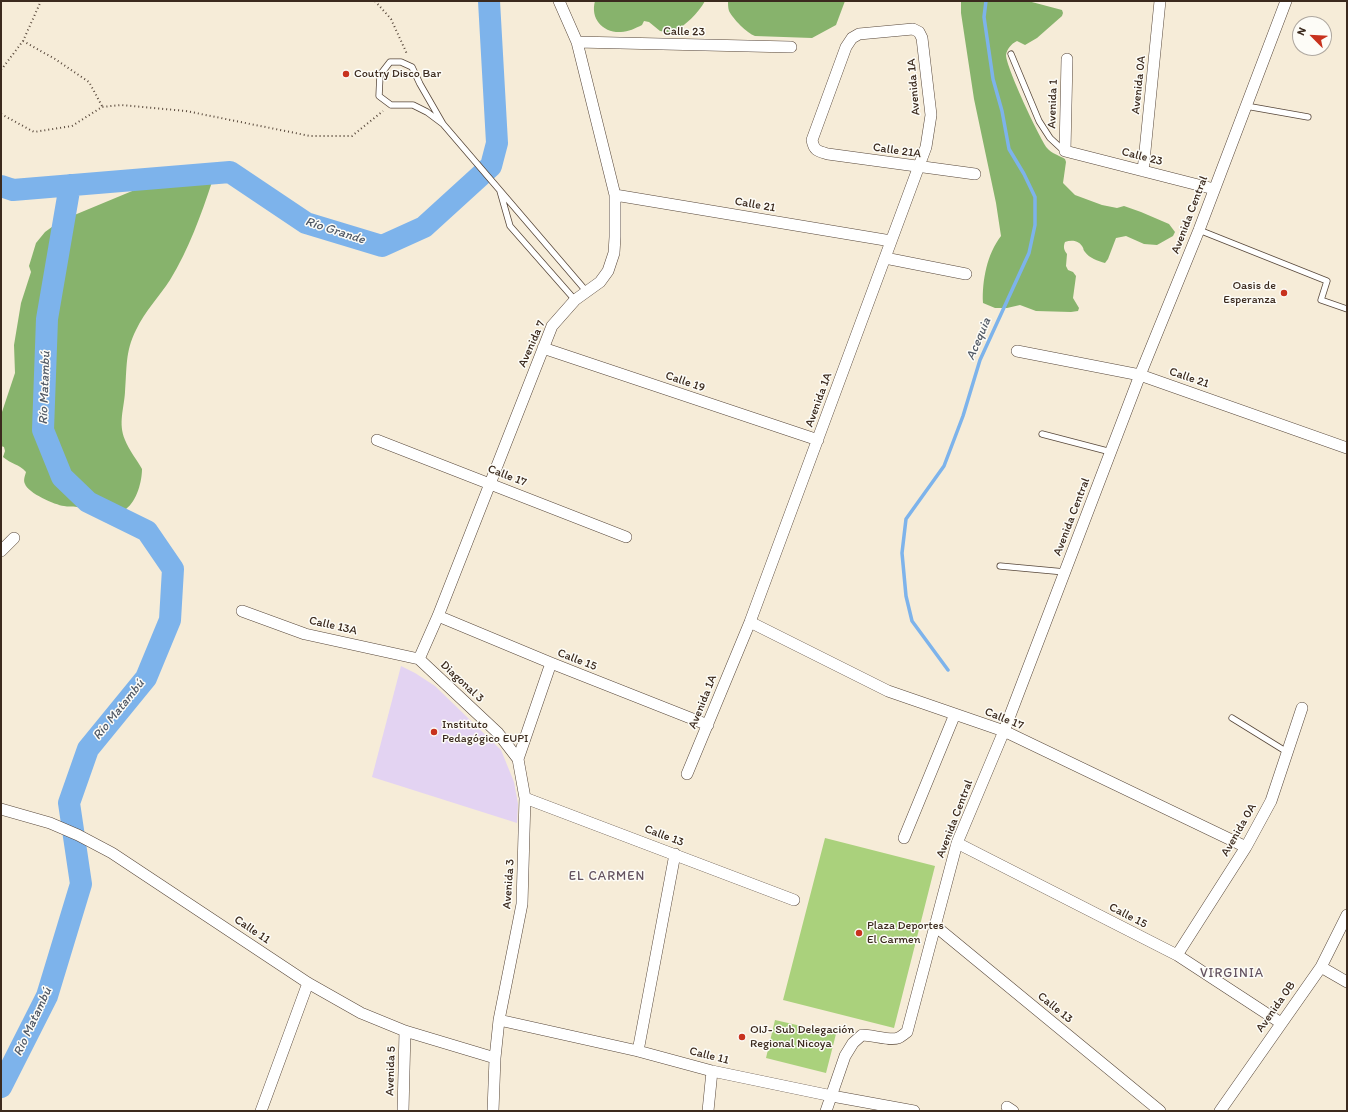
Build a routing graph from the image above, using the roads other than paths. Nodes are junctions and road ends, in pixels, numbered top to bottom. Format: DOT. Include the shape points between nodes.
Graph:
graph roads {
  1 [pos="559,1"];
  2 [pos="1160,1"];
  3 [pos="1286,1"];
  4 [pos="577,42"];
  5 [pos="791,47"];
  6 [pos="1011,54"];
  7 [pos="1067,58"];
  8 [pos="1246,106"];
  9 [pos="1308,117"];
  10 [pos="443,124"];
  11 [pos="817,151"];
  12 [pos="1064,151"];
  13 [pos="919,167"];
  14 [pos="1143,171"];
  15 [pos="975,174"];
  16 [pos="499,189"];
  17 [pos="1214,189"];
  18 [pos="615,195"];
  19 [pos="1198,230"];
  20 [pos="891,241"];
  21 [pos="885,258"];
  22 [pos="966,274"];
  23 [pos="587,292"];
  24 [pos="575,300"];
  25 [pos="1347,310"];
  26 [pos="543,348"];
  27 [pos="1017,351"];
  28 [pos="1140,375"];
  29 [pos="1042,434"];
  30 [pos="378,440"];
  31 [pos="818,440"];
  32 [pos="1347,448"];
  33 [pos="1110,452"];
  34 [pos="489,484"];
  35 [pos="626,537"];
  36 [pos="14,538"];
  37 [pos="1,551"];
  38 [pos="1000,566"];
  39 [pos="1065,572"];
  40 [pos="242,612"];
  41 [pos="438,616"];
  42 [pos="750,622"];
  43 [pos="419,659"];
  44 [pos="551,663"];
  45 [pos="1302,708"];
  46 [pos="955,714"];
  47 [pos="1232,718"];
  48 [pos="708,725"];
  49 [pos="1004,731"];
  50 [pos="1287,752"];
  51 [pos="518,759"];
  52 [pos="687,774"];
  53 [pos="525,798"];
  54 [pos="1,809"];
  55 [pos="904,838"];
  56 [pos="956,843"];
  57 [pos="1246,847"];
  58 [pos="675,854"];
  59 [pos="794,900"];
  60 [pos="1347,915"];
  61 [pos="934,925"];
  62 [pos="1177,955"];
  63 [pos="1321,967"];
  64 [pos="1347,982"];
  65 [pos="308,983"];
  66 [pos="499,1020"];
  67 [pos="1281,1023"];
  68 [pos="405,1031"];
  69 [pos="638,1051"];
  70 [pos="495,1058"];
  71 [pos="712,1071"];
  72 [pos="832,1096"];
  73 [pos="261,1111"];
  74 [pos="403,1111"];
  75 [pos="493,1111"];
  76 [pos="708,1111"];
  77 [pos="826,1111"];
  78 [pos="914,1111"];
  79 [pos="1160,1111"];
  80 [pos="1220,1111"];
  1 -- 4 [label="street, Avenida 7"];
  2 -- 14 [label="street, Avenida 0A"];
  3 -- 8 [label="street, Avenida Central"];
  4 -- 5 [label="street, Calle 23"];
  4 -- 18 [label="street, Avenida 7"];
  6 -- 12 [label="lane" via="1039,121 1050,138"];
  7 -- 12 [label="street, Avenida 1"];
  8 -- 9 [label="lane"];
  8 -- 17 [label="street, Avenida Central"];
  10 -- 10 [label="lane" via="413,105 390,105 379,96 380,75 390,62 401,62 412,67"];
  10 -- 16 [label="lane"];
  11 -- 13 [label="street, Calle 21A"];
  11 -- 13 [label="street, Avenida 1A" via="812,140 846,47 852,38 859,34 913,30 919,32 922,38 931,115 926,147"];
  12 -- 14 [label="street, Calle 23"];
  13 -- 15 [label="street, Calle 21A"];
  13 -- 20 [label="street, Avenida 1A"];
  14 -- 17 [label="street, Calle 23"];
  16 -- 23 [label="lane"];
  16 -- 24 [label="lane" via="510,226"];
  17 -- 19 [label="street, Avenida Central"];
  18 -- 20 [label="street, Calle 21"];
  18 -- 23 [label="street, Avenida 7" via="614,253 608,271 600,282"];
  19 -- 25 [label="lane" via="1327,281 1321,300"];
  19 -- 28 [label="street, Avenida Central"];
  20 -- 21 [label="street, Avenida 1A"];
  21 -- 22 [label="street"];
  21 -- 31 [label="street, Avenida 1A"];
  23 -- 24 [label="street, Avenida 7"];
  24 -- 26 [label="street, Avenida 7" via="552,326"];
  26 -- 31 [label="street, Calle 19"];
  26 -- 34 [label="street, Avenida 7"];
  27 -- 28 [label="street, Calle 21"];
  28 -- 32 [label="street, Calle 21"];
  28 -- 33 [label="street, Avenida Central"];
  29 -- 33 [label="lane"];
  30 -- 34 [label="street, Calle 17"];
  31 -- 42 [label="street, Avenida 1A"];
  33 -- 39 [label="street, Avenida Central"];
  34 -- 35 [label="street, Calle 17"];
  34 -- 41 [label="street, Avenida 7"];
  36 -- 37 [label="street"];
  38 -- 39 [label="lane"];
  39 -- 49 [label="street, Avenida Central"];
  40 -- 43 [label="street, Calle 13A" via="305,634"];
  41 -- 43 [label="street, Avenida 7"];
  41 -- 44 [label="street, Calle 15"];
  42 -- 46 [label="street, Calle 17" via="888,691"];
  42 -- 48 [label="street, Avenida 1A"];
  43 -- 51 [label="street, Diagonal 3" via="498,733"];
  44 -- 48 [label="street, Calle 15"];
  44 -- 51 [label="street, Avenida 3"];
  45 -- 50 [label="street, Avenida 0A"];
  46 -- 49 [label="street, Calle 17"];
  46 -- 55 [label="street"];
  47 -- 50 [label="lane"];
  48 -- 52 [label="street, Avenida 1A"];
  49 -- 56 [label="street, Avenida Central"];
  49 -- 57 [label="street, Calle 17"];
  50 -- 57 [label="street, Avenida 0A" via="1271,801"];
  51 -- 53 [label="street, Avenida 3"];
  53 -- 58 [label="street, Calle 13"];
  53 -- 66 [label="street, Avenida 3" via="522,904"];
  54 -- 65 [label="street, Calle 11" via="78,835 112,853"];
  56 -- 61 [label="street, Avenida Central"];
  56 -- 62 [label="street, Calle 15"];
  57 -- 62 [label="street, Avenida 0A"];
  58 -- 59 [label="street, Calle 13"];
  58 -- 69 [label="street"];
  60 -- 63 [label="street, Avenida 0B"];
  61 -- 72 [label="street, Avenida Central" via="906,1032 899,1038 892,1039 862,1035 845,1056"];
  61 -- 79 [label="street, Calle 13"];
  62 -- 67 [label="street, Calle 15"];
  63 -- 64 [label="street"];
  63 -- 67 [label="street, Avenida 0B"];
  65 -- 68 [label="street, Calle 11" via="360,1012"];
  65 -- 73 [label="street"];
  66 -- 69 [label="street, Calle 11"];
  66 -- 70 [label="street, Avenida 3"];
  67 -- 80 [label="street, Avenida 0B"];
  68 -- 70 [label="street, Calle 11"];
  68 -- 74 [label="street, Avenida 5"];
  69 -- 71 [label="street, Calle 11"];
  70 -- 75 [label="street, Avenida 3"];
  71 -- 72 [label="street, Calle 11"];
  71 -- 76 [label="street"];
  72 -- 77 [label="street"];
  72 -- 78 [label="street, Calle 11"];
}
